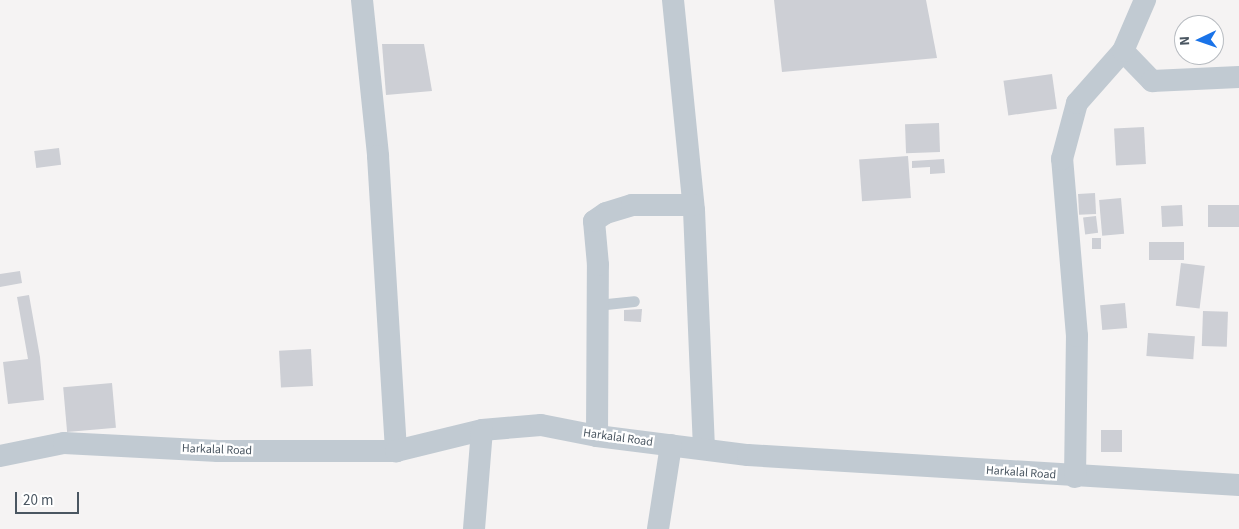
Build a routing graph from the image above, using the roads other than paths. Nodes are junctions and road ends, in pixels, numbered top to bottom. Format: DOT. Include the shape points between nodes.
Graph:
graph roads {
  1 [pos="362,0"];
  2 [pos="673,0"];
  3 [pos="1145,0"];
  4 [pos="1123,51"];
  5 [pos="1239,77"];
  6 [pos="693,205"];
  7 [pos="634,301"];
  8 [pos="597,305"];
  9 [pos="482,430"];
  10 [pos="597,436"];
  11 [pos="671,444"];
  12 [pos="704,449"];
  13 [pos="396,451"];
  14 [pos="1,454"];
  15 [pos="1075,477"];
  16 [pos="1239,484"];
  17 [pos="474,529"];
  18 [pos="658,529"];
  1 -- 13 [label="street" via="378,156"];
  2 -- 6 [label="street"];
  3 -- 4 [label="street"];
  4 -- 5 [label="street" via="1152,81"];
  4 -- 15 [label="street" via="1077,103 1062,159 1077,336"];
  6 -- 8 [label="street" via="632,205 606,213 594,221"];
  6 -- 12 [label="street"];
  7 -- 8 [label="lane"];
  8 -- 10 [label="street"];
  9 -- 10 [label="street, Harkalal Road" via="542,425"];
  9 -- 13 [label="street, Harkalal Road"];
  9 -- 17 [label="street"];
  10 -- 11 [label="street, Harkalal Road"];
  11 -- 12 [label="street, Harkalal Road"];
  11 -- 18 [label="street"];
  12 -- 15 [label="street, Harkalal Road" via="758,456"];
  13 -- 14 [label="street, Harkalal Road" via="218,451 64,443"];
  15 -- 16 [label="street, Harkalal Road"];
}
